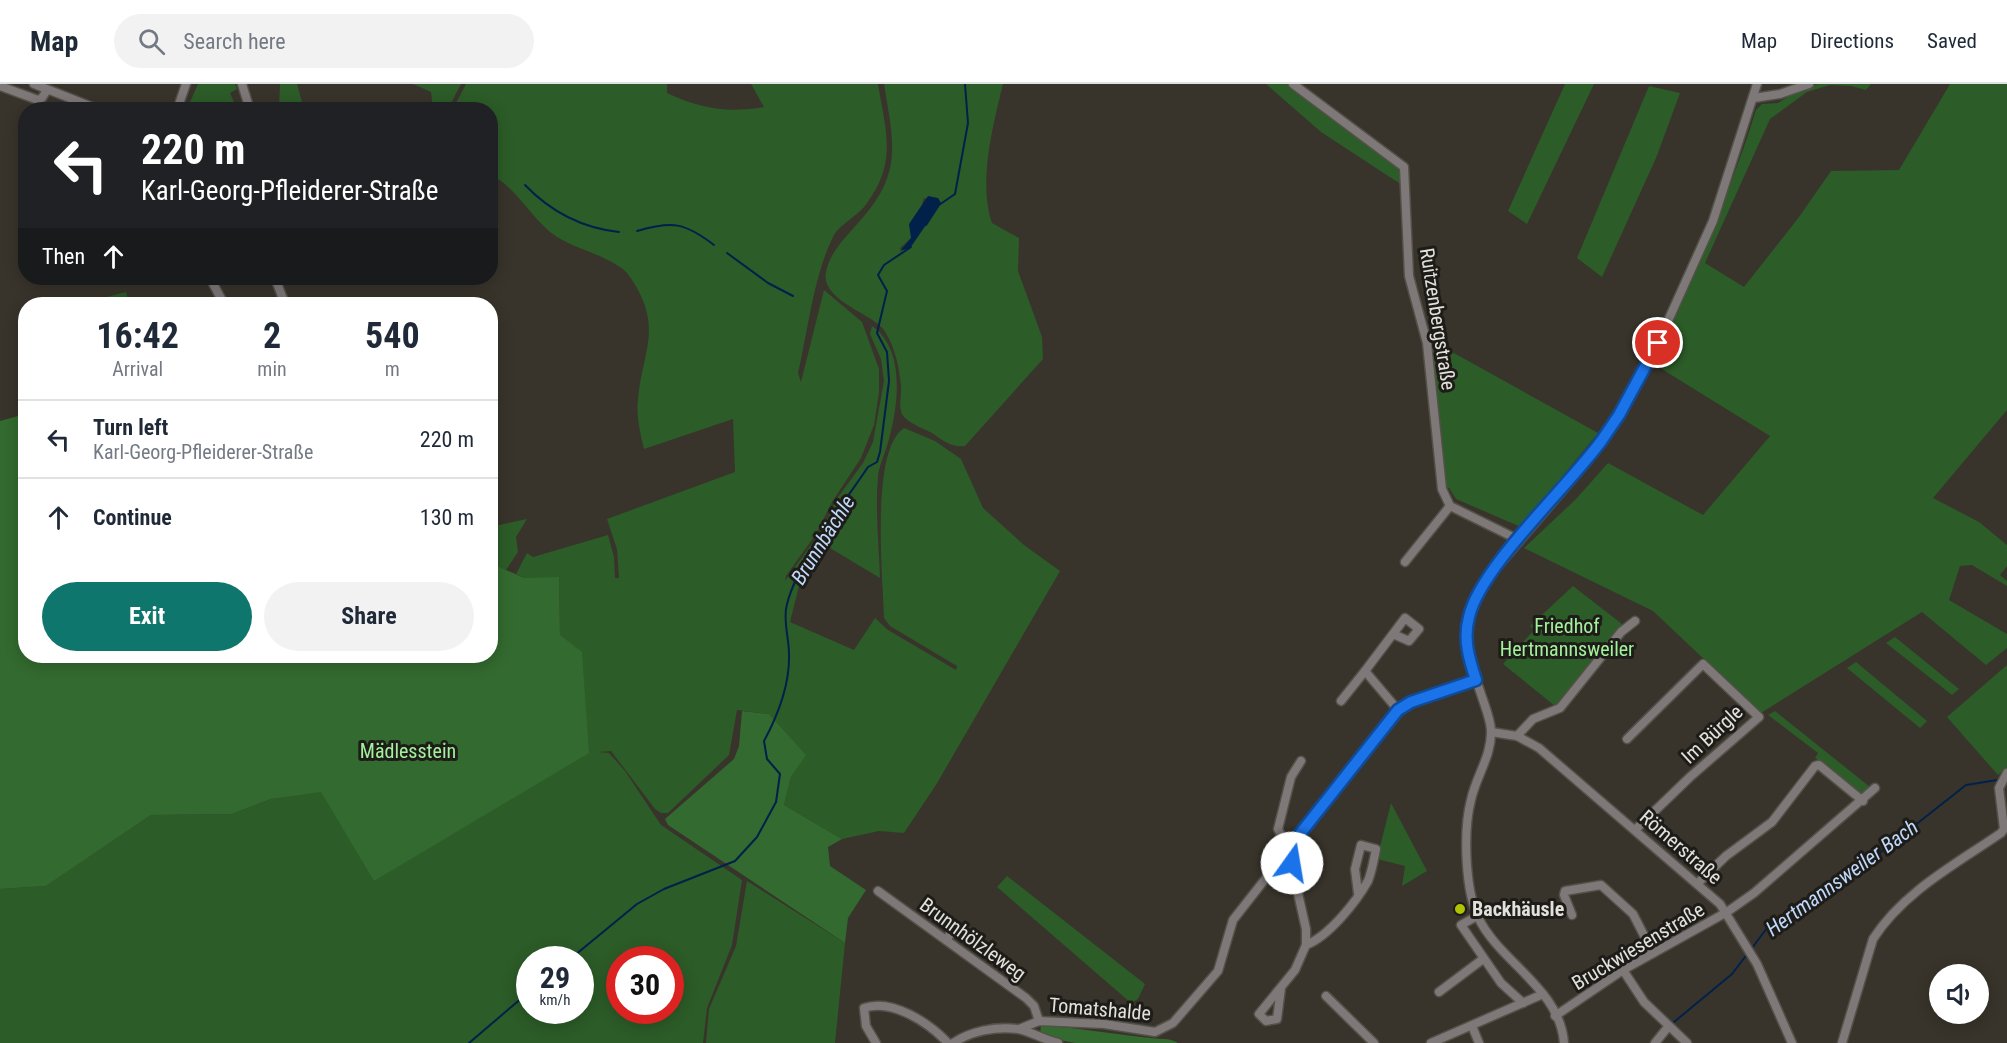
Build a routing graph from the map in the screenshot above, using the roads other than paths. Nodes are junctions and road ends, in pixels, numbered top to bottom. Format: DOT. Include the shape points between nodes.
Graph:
graph roads {
  1 [pos="34,84"];
  2 [pos="186,84"];
  3 [pos="242,84"];
  4 [pos="1293,84"];
  5 [pos="1757,84"];
  6 [pos="1809,84"];
  7 [pos="0,85"];
  8 [pos="47,90"];
  9 [pos="1754,98"];
  10 [pos="79,102"];
  11 [pos="180,102"];
  12 [pos="248,102"];
  13 [pos="1450,506"];
  14 [pos="1519,540"];
  15 [pos="1405,562"];
  16 [pos="1635,621"];
  17 [pos="1393,634"];
  18 [pos="1365,670"];
  19 [pos="1476,680"];
  20 [pos="1341,701"];
  21 [pos="1398,710"];
  22 [pos="1491,732"];
  23 [pos="1517,736"];
  24 [pos="1627,739"];
  25 [pos="1300,761"];
  26 [pos="2007,773"];
  27 [pos="1875,788"];
  28 [pos="1863,801"];
  29 [pos="1636,830"];
  30 [pos="1288,849"];
  31 [pos="1698,883"];
  32 [pos="878,891"];
  33 [pos="1358,893"];
  34 [pos="1727,912"];
  35 [pos="1572,915"];
  36 [pos="1477,916"];
  37 [pos="955,927"];
  38 [pos="946,940"];
  39 [pos="1306,945"];
  40 [pos="1653,953"];
  41 [pos="1483,959"];
  42 [pos="1623,970"];
  43 [pos="1281,988"];
  44 [pos="1439,992"];
  45 [pos="1543,994"];
  46 [pos="1326,996"];
  47 [pos="1523,1003"];
  48 [pos="1555,1016"];
  49 [pos="1039,1021"];
  50 [pos="1472,1026"];
  51 [pos="1668,1026"];
  52 [pos="1019,1029"];
  53 [pos="876,1043"];
  54 [pos="948,1043"];
  55 [pos="953,1043"];
  56 [pos="1058,1043"];
  57 [pos="1374,1043"];
  58 [pos="1431,1043"];
  59 [pos="1479,1043"];
  60 [pos="1564,1043"];
  61 [pos="1655,1043"];
  62 [pos="1686,1043"];
  63 [pos="1792,1043"];
  64 [pos="1842,1043"];
  1 -- 8 [label="street"];
  2 -- 11 [label="street"];
  3 -- 12 [label="street"];
  4 -- 13 [label="street, Ruitzenbergstraße" via="1404,167 1409,276 1427,343 1442,489"];
  5 -- 9 [label="street"];
  6 -- 9 [label="street"];
  7 -- 8 [label="street" via="38,100"];
  8 -- 10 [label="street"];
  9 -- 14 [label="street" via="1713,221 1649,363 1591,455"];
  13 -- 14 [label="street"];
  13 -- 15 [label="street"];
  14 -- 19 [label="street" via="1476,596 1468,618 1467,645"];
  16 -- 23 [label="street" via="1621,632 1560,708 1533,719"];
  17 -- 18 [label="street"];
  18 -- 20 [label="street"];
  18 -- 21 [label="street"];
  19 -- 21 [label="street, Tomatshalde"];
  19 -- 22 [label="street"];
  21 -- 30 [label="street, Tomatshalde"];
  22 -- 23 [label="street, Römerstraße"];
  22 -- 36 [label="street" via="1489,751 1468,816 1470,884"];
  23 -- 29 [label="street, Römerstraße" via="1539,748"];
  24 -- 29 [label="street, Im Bürgle" via="1703,663 1759,717"];
  25 -- 30 [label="street" via="1291,777 1278,829"];
  26 -- 64 [label="street" via="1999,788 2004,822 2001,833 1922,886 1873,939"];
  27 -- 28 [label="street, Bruckwiesenstraße"];
  28 -- 31 [label="street" via="1815,765 1772,822 1726,856"];
  28 -- 34 [label="street, Bruckwiesenstraße"];
  29 -- 31 [label="street, Römerstraße"];
  30 -- 39 [label="street"];
  30 -- 49 [label="street, Tomatshalde" via="1233,920 1218,971 1164,1029 1155,1032 1104,1024"];
  31 -- 34 [label="street, Römerstraße"];
  32 -- 38 [label="street, Brunnhölzleweg"];
  33 -- 33 [label="street" via="1355,869 1361,845 1376,849 1368,880"];
  33 -- 39 [label="street" via="1330,930"];
  34 -- 40 [label="street, Bruckwiesenstraße"];
  34 -- 63 [label="street, Römerstraße" via="1757,964"];
  35 -- 40 [label="street" via="1565,891 1601,885 1633,914"];
  36 -- 41 [label="street" via="1461,925"];
  36 -- 45 [label="street"];
  37 -- 38 [label="street"];
  38 -- 49 [label="street, Brunnhölzleweg" via="1026,998 1034,1006"];
  39 -- 43 [label="street" via="1301,960"];
  40 -- 42 [label="street, Bruckwiesenstraße"];
  41 -- 44 [label="street"];
  41 -- 47 [label="street"];
  42 -- 48 [label="street, Bruckwiesenstraße"];
  42 -- 51 [label="street" via="1644,1002"];
  45 -- 47 [label="street"];
  45 -- 48 [label="street"];
  46 -- 57 [label="street"];
  47 -- 50 [label="street"];
  48 -- 60 [label="street"];
  49 -- 52 [label="street, Tomatshalde"];
  50 -- 58 [label="street"];
  50 -- 59 [label="street"];
  51 -- 61 [label="street"];
  51 -- 62 [label="street"];
  52 -- 55 [label="street" via="977,1031"];
  52 -- 56 [label="street"];
  53 -- 54 [label="street" via="864,1019 864,1008 874,1004 931,1024"];
}
